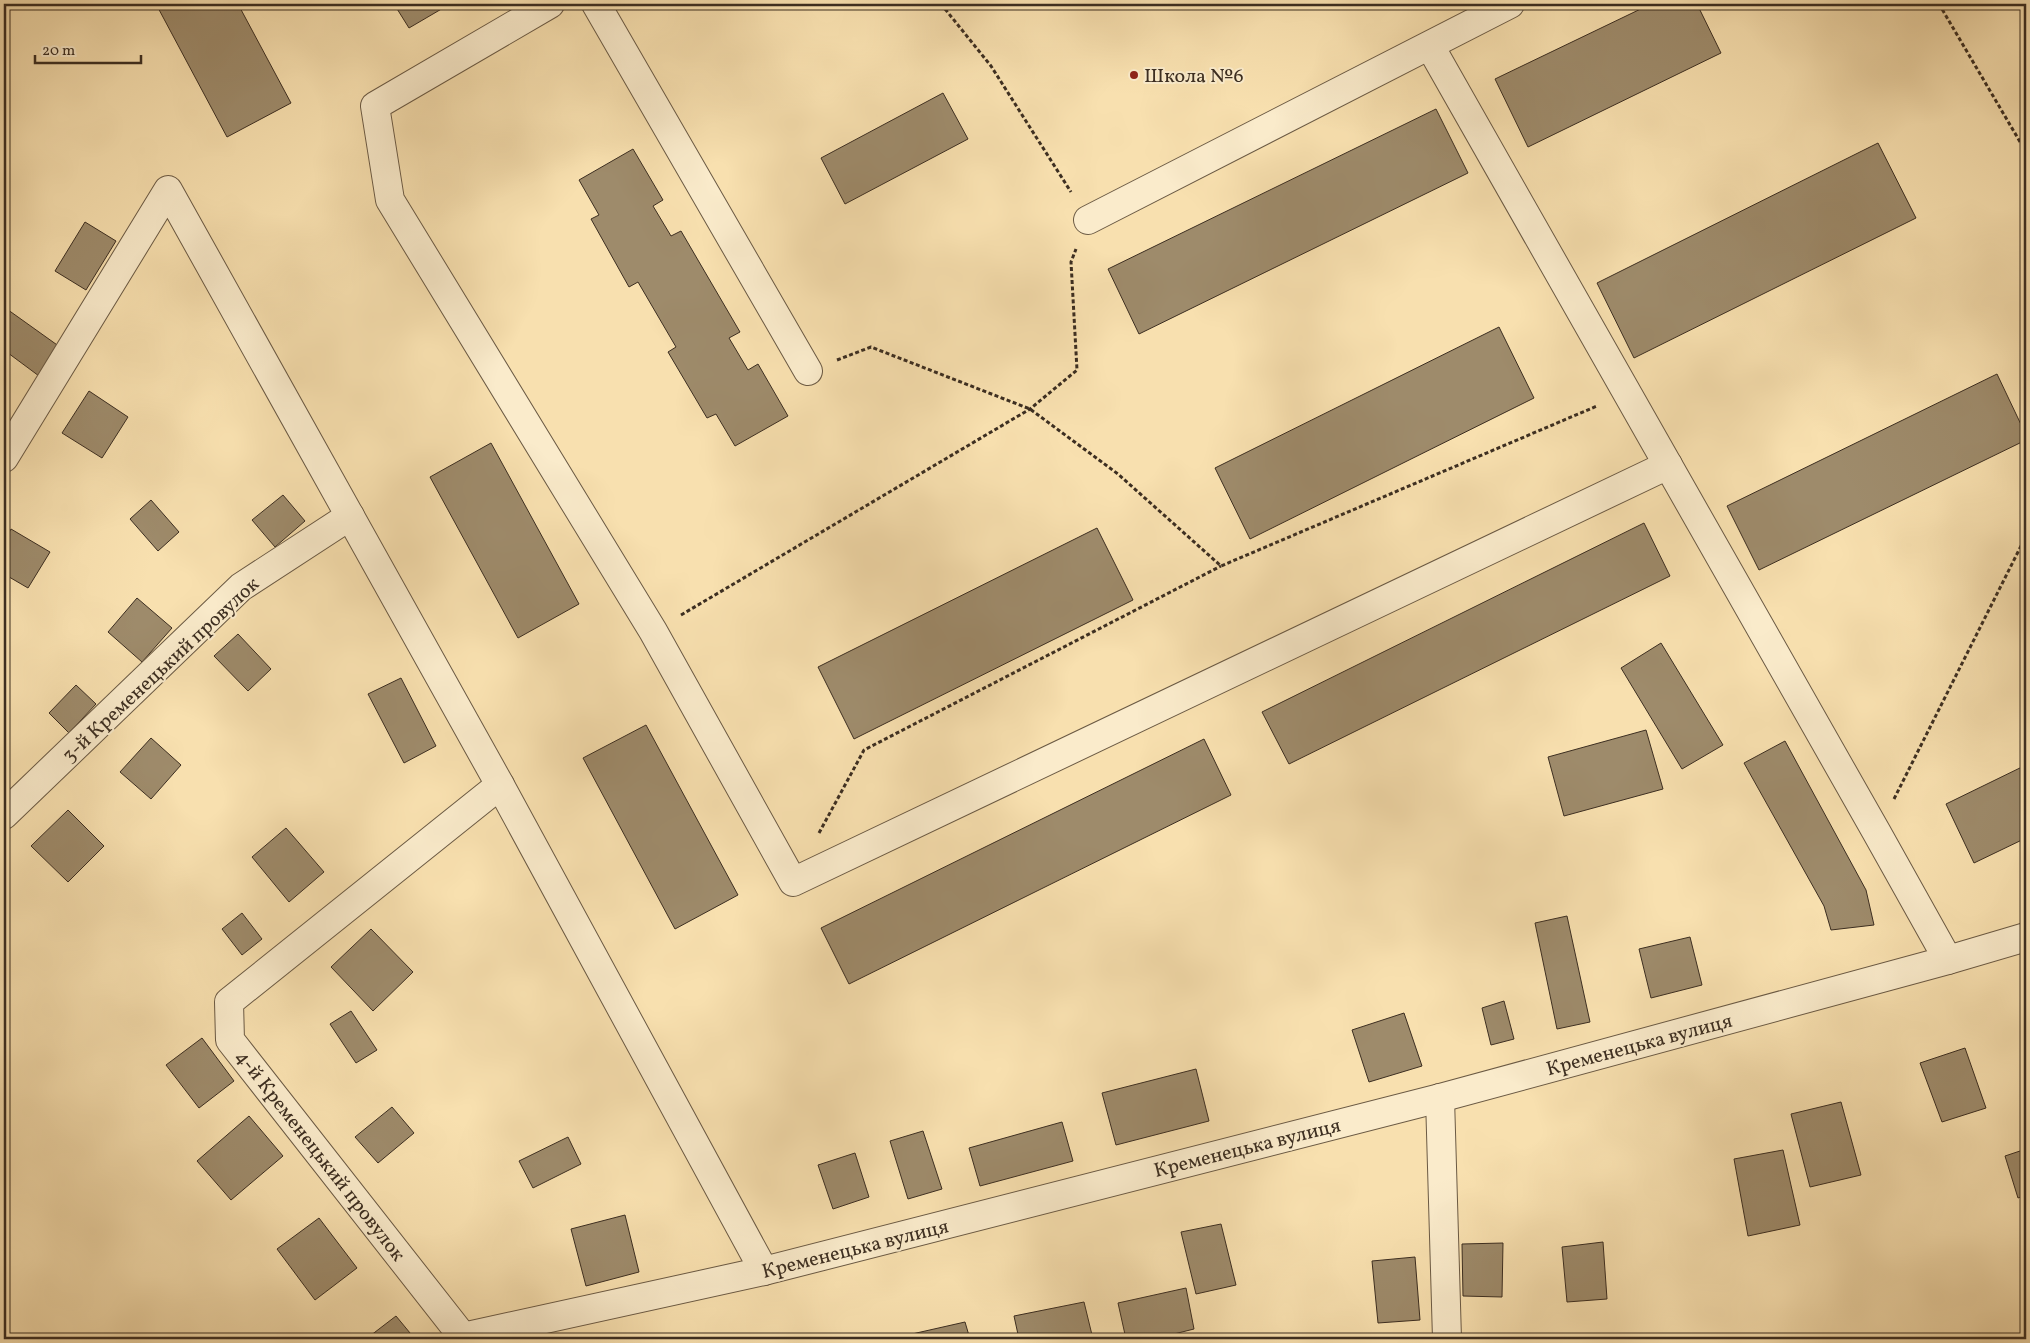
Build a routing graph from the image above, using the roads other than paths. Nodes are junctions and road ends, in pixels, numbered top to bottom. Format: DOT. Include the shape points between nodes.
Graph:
graph roads {
  1 [pos="550,4"];
  2 [pos="596,4"];
  3 [pos="1510,4"];
  4 [pos="1430,46"];
  5 [pos="1088,220"];
  6 [pos="808,371"];
  7 [pos="4,458"];
  8 [pos="1668,465"];
  9 [pos="350,516"];
  10 [pos="500,785"];
  11 [pos="4,816"];
  12 [pos="2026,937"];
  13 [pos="1948,960"];
  14 [pos="1440,1098"];
  15 [pos="764,1271"];
  16 [pos="463,1337"];
  17 [pos="1447,1339"];
  1 -- 8 [label="street" via="375,106 390,200 654,631 792,882"];
  2 -- 6 [label="street"];
  3 -- 4 [label="street"];
  4 -- 5 [label="street"];
  4 -- 8 [label="street"];
  7 -- 9 [label="street" via="168,190"];
  8 -- 13 [label="street"];
  9 -- 10 [label="street"];
  9 -- 11 [label="street, 3-й Кременецький провулок" via="241,587"];
  10 -- 15 [label="street"];
  10 -- 16 [label="street, 4-й Кременецький провулок" via="229,1002 230,1040"];
  12 -- 13 [label="street, Кременецька вулиця"];
  13 -- 14 [label="street, Кременецька вулиця"];
  14 -- 15 [label="street, Кременецька вулиця"];
  14 -- 17 [label="street"];
  15 -- 16 [label="street, Кременецька вулиця"];
}
